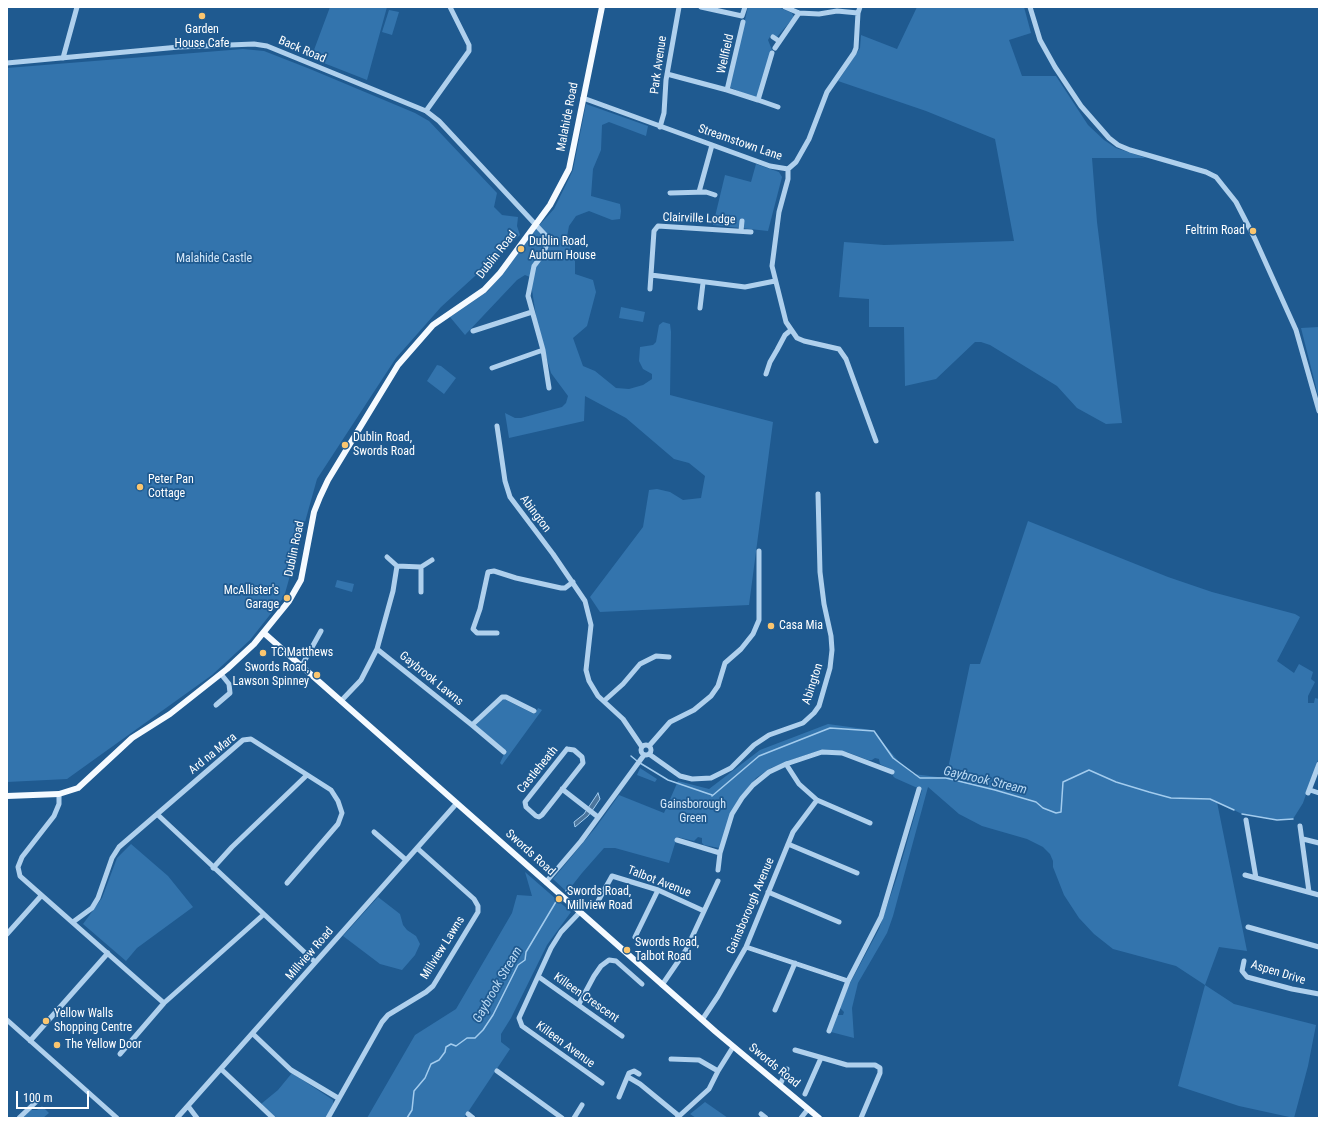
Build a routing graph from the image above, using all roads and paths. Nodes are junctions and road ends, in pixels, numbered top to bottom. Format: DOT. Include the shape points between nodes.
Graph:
graph roads {
  1 [pos="77,7"];
  2 [pos="450,7"];
  3 [pos="602,7"];
  4 [pos="679,7"];
  5 [pos="701,7"];
  6 [pos="745,7"];
  7 [pos="785,7"];
  8 [pos="860,7"];
  9 [pos="1030,7"];
  10 [pos="799,13"];
  11 [pos="858,13"];
  12 [pos="743,22"];
  13 [pos="773,37"];
  14 [pos="779,41"];
  15 [pos="63,58"];
  16 [pos="7,64"];
  17 [pos="667,74"];
  18 [pos="727,90"];
  19 [pos="583,98"];
  20 [pos="758,100"];
  21 [pos="778,108"];
  22 [pos="426,111"];
  23 [pos="660,127"];
  24 [pos="712,145"];
  25 [pos="788,168"];
  26 [pos="699,192"];
  27 [pos="670,194"];
  28 [pos="715,195"];
  29 [pos="742,221"];
  30 [pos="536,224"];
  31 [pos="741,230"];
  32 [pos="751,232"];
  33 [pos="651,275"];
  34 [pos="775,281"];
  35 [pos="703,283"];
  36 [pos="650,289"];
  37 [pos="700,308"];
  38 [pos="532,312"];
  39 [pos="791,330"];
  40 [pos="473,332"];
  41 [pos="543,350"];
  42 [pos="492,368"];
  43 [pos="766,374"];
  44 [pos="548,388"];
  45 [pos="1319,411"];
  46 [pos="497,426"];
  47 [pos="876,441"];
  48 [pos="818,494"];
  49 [pos="759,550"];
  50 [pos="387,556"];
  51 [pos="432,560"];
  52 [pos="397,566"];
  53 [pos="421,567"];
  54 [pos="573,582"];
  55 [pos="421,592"];
  56 [pos="321,631"];
  57 [pos="264,633"];
  58 [pos="497,633"];
  59 [pos="377,649"];
  60 [pos="669,658"];
  61 [pos="301,667"];
  62 [pos="221,674"];
  63 [pos="341,701"];
  64 [pos="604,701"];
  65 [pos="216,705"];
  66 [pos="534,711"];
  67 [pos="472,725"];
  68 [pos="649,746"];
  69 [pos="642,747"];
  70 [pos="504,752"];
  71 [pos="646,754"];
  72 [pos="786,764"];
  73 [pos="1319,764"];
  74 [pos="892,772"];
  75 [pos="307,775"];
  76 [pos="562,789"];
  77 [pos="919,789"];
  78 [pos="1319,793"];
  79 [pos="59,794"];
  80 [pos="7,796"];
  81 [pos="817,800"];
  82 [pos="456,803"];
  83 [pos="158,815"];
  84 [pos="598,817"];
  85 [pos="1246,820"];
  86 [pos="870,823"];
  87 [pos="1300,826"];
  88 [pos="374,832"];
  89 [pos="1303,839"];
  90 [pos="677,840"];
  91 [pos="1319,843"];
  92 [pos="788,844"];
  93 [pos="417,848"];
  94 [pos="720,853"];
  95 [pos="406,860"];
  96 [pos="213,868"];
  97 [pos="718,870"];
  98 [pos="857,873"];
  99 [pos="1245,875"];
  100 [pos="1256,878"];
  101 [pos="718,881"];
  102 [pos="546,882"];
  103 [pos="288,883"];
  104 [pos="658,890"];
  105 [pos="768,892"];
  106 [pos="1309,892"];
  107 [pos="1319,895"];
  108 [pos="41,896"];
  109 [pos="597,903"];
  110 [pos="704,911"];
  111 [pos="580,912"];
  112 [pos="263,915"];
  113 [pos="73,922"];
  114 [pos="839,922"];
  115 [pos="1248,927"];
  116 [pos="7,934"];
  117 [pos="635,937"];
  118 [pos="746,947"];
  119 [pos="1319,947"];
  120 [pos="108,953"];
  121 [pos="1244,961"];
  122 [pos="315,962"];
  123 [pos="795,963"];
  124 [pos="539,977"];
  125 [pos="848,981"];
  126 [pos="642,984"];
  127 [pos="662,985"];
  128 [pos="1319,994"];
  129 [pos="164,1003"];
  130 [pos="579,1004"];
  131 [pos="776,1010"];
  132 [pos="7,1020"];
  133 [pos="702,1020"];
  134 [pos="829,1031"];
  135 [pos="253,1034"];
  136 [pos="622,1036"];
  137 [pos="30,1041"];
  138 [pos="734,1047"];
  139 [pos="795,1050"];
  140 [pos="120,1054"];
  141 [pos="821,1058"];
  142 [pos="671,1059"];
  143 [pos="221,1069"];
  144 [pos="787,1069"];
  145 [pos="497,1071"];
  146 [pos="718,1071"];
  147 [pos="639,1074"];
  148 [pos="628,1076"];
  149 [pos="602,1083"];
  150 [pos="780,1085"];
  151 [pos="805,1094"];
  152 [pos="619,1097"];
  153 [pos="338,1098"];
  154 [pos="37,1101"];
  155 [pos="582,1105"];
  156 [pos="188,1106"];
  157 [pos="808,1109"];
  158 [pos="468,1114"];
  159 [pos="761,1114"];
  160 [pos="678,1117"];
  161 [pos="19,1118"];
  162 [pos="116,1118"];
  163 [pos="177,1118"];
  164 [pos="197,1118"];
  165 [pos="273,1118"];
  166 [pos="328,1118"];
  167 [pos="473,1118"];
  168 [pos="562,1118"];
  169 [pos="574,1118"];
  170 [pos="766,1118"];
  171 [pos="801,1118"];
  172 [pos="819,1118"];
  173 [pos="861,1118"];
  1 -- 15 [label="street"];
  2 -- 22 [label="street" via="469,45 469,51"];
  3 -- 19 [label="main road, Malahide Road"];
  4 -- 17 [label="street, Park Avenue"];
  5 -- 6 [label="street" via="742,16"];
  7 -- 10 [label="street"];
  8 -- 11 [label="street, Streamstown Lane"];
  9 -- 45 [label="street" via="1040,40 1063,79 1088,116 1109,138 1118,146 1216,177 1236,202 1296,330"];
  10 -- 11 [label="street"];
  10 -- 14 [label="street"];
  11 -- 25 [label="street, Streamstown Lane" via="854,53 827,92 809,139 796,162"];
  12 -- 18 [label="street, Wellfield"];
  13 -- 14 [label="street"];
  14 -- 20 [label="street"];
  15 -- 16 [label="street, Back Road"];
  15 -- 22 [label="street, Back Road" via="190,46 254,44 267,46"];
  17 -- 18 [label="street, Wellfield"];
  17 -- 23 [label="street, Park Avenue" via="664,113"];
  18 -- 20 [label="street, Wellfield"];
  19 -- 23 [label="street, Streamstown Lane"];
  19 -- 30 [label="main road, Malahide Road" via="569,169 550,205"];
  20 -- 21 [label="street, Wellfield"];
  22 -- 30 [label="street, Back Road" via="439,121"];
  23 -- 24 [label="street, Streamstown Lane"];
  24 -- 25 [label="street, Streamstown Lane" via="770,166"];
  24 -- 26 [label="street"];
  25 -- 34 [label="street" via="773,250 772,266"];
  26 -- 27 [label="street"];
  26 -- 28 [label="street"];
  29 -- 31 [label="street, Clairville Lodge"];
  30 -- 38 [label="street, Back Road" via="547,235 549,243 534,266 530,281 528,296"];
  30 -- 57 [label="main road, Dublin Road" via="500,273 484,290 433,325 398,364 328,480 314,512 301,580 294,594"];
  31 -- 32 [label="street, Clairville Lodge"];
  31 -- 33 [label="street, Clairville Lodge" via="658,226 654,231"];
  33 -- 35 [label="street"];
  33 -- 36 [label="street, Clairville Lodge"];
  34 -- 35 [label="street" via="749,288"];
  34 -- 39 [label="street" via="786,322"];
  35 -- 37 [label="street"];
  38 -- 40 [label="street" via="499,321"];
  38 -- 41 [label="street"];
  39 -- 43 [label="street" via="776,350"];
  39 -- 47 [label="street" via="804,342 839,349 846,359"];
  41 -- 42 [label="street"];
  41 -- 44 [label="street"];
  46 -- 54 [label="street, Abington" via="505,481 510,497"];
  48 -- 71 [label="street, Abington" via="820,572 832,650 830,668 819,706 802,722 754,745 731,768 711,778 692,779 680,776"];
  49 -- 68 [label="street" via="759,620 753,634 745,646 725,663 718,686 711,696 694,710 670,722"];
  50 -- 52 [label="street"];
  51 -- 53 [label="street"];
  52 -- 53 [label="street"];
  52 -- 59 [label="street"];
  53 -- 55 [label="street"];
  54 -- 58 [label="street" via="561,588 494,571 488,572 473,629 477,633"];
  54 -- 64 [label="street, Abington" via="585,601 590,616 591,640 586,666 587,675"];
  56 -- 61 [label="street"];
  57 -- 61 [label="main road, Swords Road"];
  57 -- 62 [label="main road, Dublin Road"];
  59 -- 63 [label="street" via="361,680"];
  59 -- 67 [label="street, Gaybrook Lawns"];
  60 -- 64 [label="street" via="656,656 640,664"];
  61 -- 63 [label="main road, Swords Road"];
  62 -- 65 [label="street" via="229,684 230,693"];
  62 -- 79 [label="main road, Dublin Road" via="170,714 132,738 78,788"];
  63 -- 82 [label="main road, Swords Road"];
  64 -- 69 [label="street, Abington" via="623,719"];
  66 -- 67 [label="street" via="502,697"];
  67 -- 70 [label="street, Gaybrook Lawns"];
  68 -- 69 [label="street"];
  68 -- 71 [label="street" via="651,750"];
  69 -- 71 [label="street, Abington" via="641,750"];
  71 -- 84 [label="street"];
  72 -- 74 [label="street" via="822,752 832,752"];
  72 -- 81 [label="street" via="799,784"];
  72 -- 94 [label="street" via="763,776 742,798 732,814"];
  73 -- 78 [label="street" via="1309,792"];
  75 -- 83 [label="street, Ard na Mara" via="251,739 243,740"];
  75 -- 96 [label="street"];
  75 -- 103 [label="street, Ard na Mara" via="331,790 342,813 341,818"];
  76 -- 76 [label="street, Castleheath" via="539,817 526,807 525,802 567,749 570,749 582,757 583,763"];
  76 -- 84 [label="street"];
  77 -- 125 [label="street" via="881,917"];
  79 -- 80 [label="main road, Dublin Road"];
  79 -- 108 [label="street" via="59,804 54,816 22,857 18,867 20,876"];
  81 -- 86 [label="street"];
  81 -- 92 [label="street, Gainsborough Avenue" via="799,823"];
  82 -- 93 [label="street, Millview Road"];
  82 -- 102 [label="main road, Swords Road"];
  83 -- 96 [label="street"];
  83 -- 113 [label="street, Ard na Mara" via="119,847 92,908"];
  84 -- 102 [label="street"];
  85 -- 100 [label="street"];
  87 -- 89 [label="street"];
  88 -- 95 [label="street"];
  89 -- 91 [label="street"];
  89 -- 106 [label="street"];
  90 -- 94 [label="street"];
  92 -- 98 [label="street"];
  92 -- 105 [label="street, Gainsborough Avenue"];
  93 -- 95 [label="street, Millview Road"];
  93 -- 153 [label="street, Millview Lawns" via="474,899 478,912 433,986 392,1012 382,1022"];
  94 -- 97 [label="street"];
  95 -- 122 [label="street, Millview Road"];
  96 -- 112 [label="street"];
  99 -- 100 [label="street"];
  100 -- 106 [label="street"];
  101 -- 110 [label="street"];
  102 -- 111 [label="main road, Swords Road"];
  104 -- 109 [label="street, Talbot Avenue" via="612,876"];
  104 -- 110 [label="street, Talbot Avenue"];
  104 -- 117 [label="street"];
  105 -- 114 [label="street"];
  105 -- 118 [label="street, Gainsborough Avenue"];
  106 -- 107 [label="street"];
  108 -- 113 [label="street"];
  108 -- 116 [label="street"];
  110 -- 127 [label="street" via="686,950"];
  111 -- 124 [label="street, Killeen Avenue" via="556,939"];
  111 -- 127 [label="main road, Swords Road"];
  112 -- 122 [label="street"];
  112 -- 129 [label="street"];
  113 -- 120 [label="street"];
  115 -- 119 [label="street"];
  118 -- 123 [label="street"];
  118 -- 133 [label="street, Gainsborough Avenue"];
  120 -- 129 [label="street"];
  120 -- 137 [label="street"];
  121 -- 128 [label="street, Aspen Drive" via="1242,971 1246,977"];
  122 -- 135 [label="street, Millview Road"];
  123 -- 125 [label="street"];
  123 -- 131 [label="street"];
  124 -- 130 [label="street, Killeen Crescent"];
  124 -- 149 [label="street, Killeen Avenue" via="521,1014 522,1026"];
  125 -- 134 [label="street"];
  126 -- 130 [label="street" via="616,961 609,960 594,976"];
  127 -- 133 [label="main road, Swords Road"];
  129 -- 140 [label="street"];
  130 -- 136 [label="street, Killeen Crescent"];
  132 -- 137 [label="street"];
  133 -- 138 [label="main road, Swords Road"];
  135 -- 143 [label="street, Millview Road"];
  135 -- 153 [label="street" via="291,1070"];
  137 -- 162 [label="street"];
  138 -- 146 [label="street"];
  138 -- 150 [label="main road, Swords Road"];
  139 -- 141 [label="street"];
  141 -- 151 [label="street"];
  141 -- 173 [label="street" via="847,1065 875,1065 880,1068"];
  142 -- 146 [label="street" via="699,1060"];
  143 -- 156 [label="street, Millview Road"];
  143 -- 165 [label="street"];
  144 -- 150 [label="street"];
  145 -- 168 [label="street"];
  146 -- 160 [label="street" via="709,1089"];
  147 -- 148 [label="street" via="631,1071"];
  148 -- 152 [label="street"];
  148 -- 160 [label="street"];
  150 -- 157 [label="main road, Swords Road"];
  153 -- 166 [label="street, Millview Lawns"];
  154 -- 161 [label="street"];
  155 -- 169 [label="street"];
  156 -- 163 [label="street, Millview Road"];
  156 -- 164 [label="street"];
  157 -- 171 [label="street"];
  157 -- 172 [label="main road, Swords Road"];
  158 -- 167 [label="street"];
  159 -- 170 [label="street"];
}
